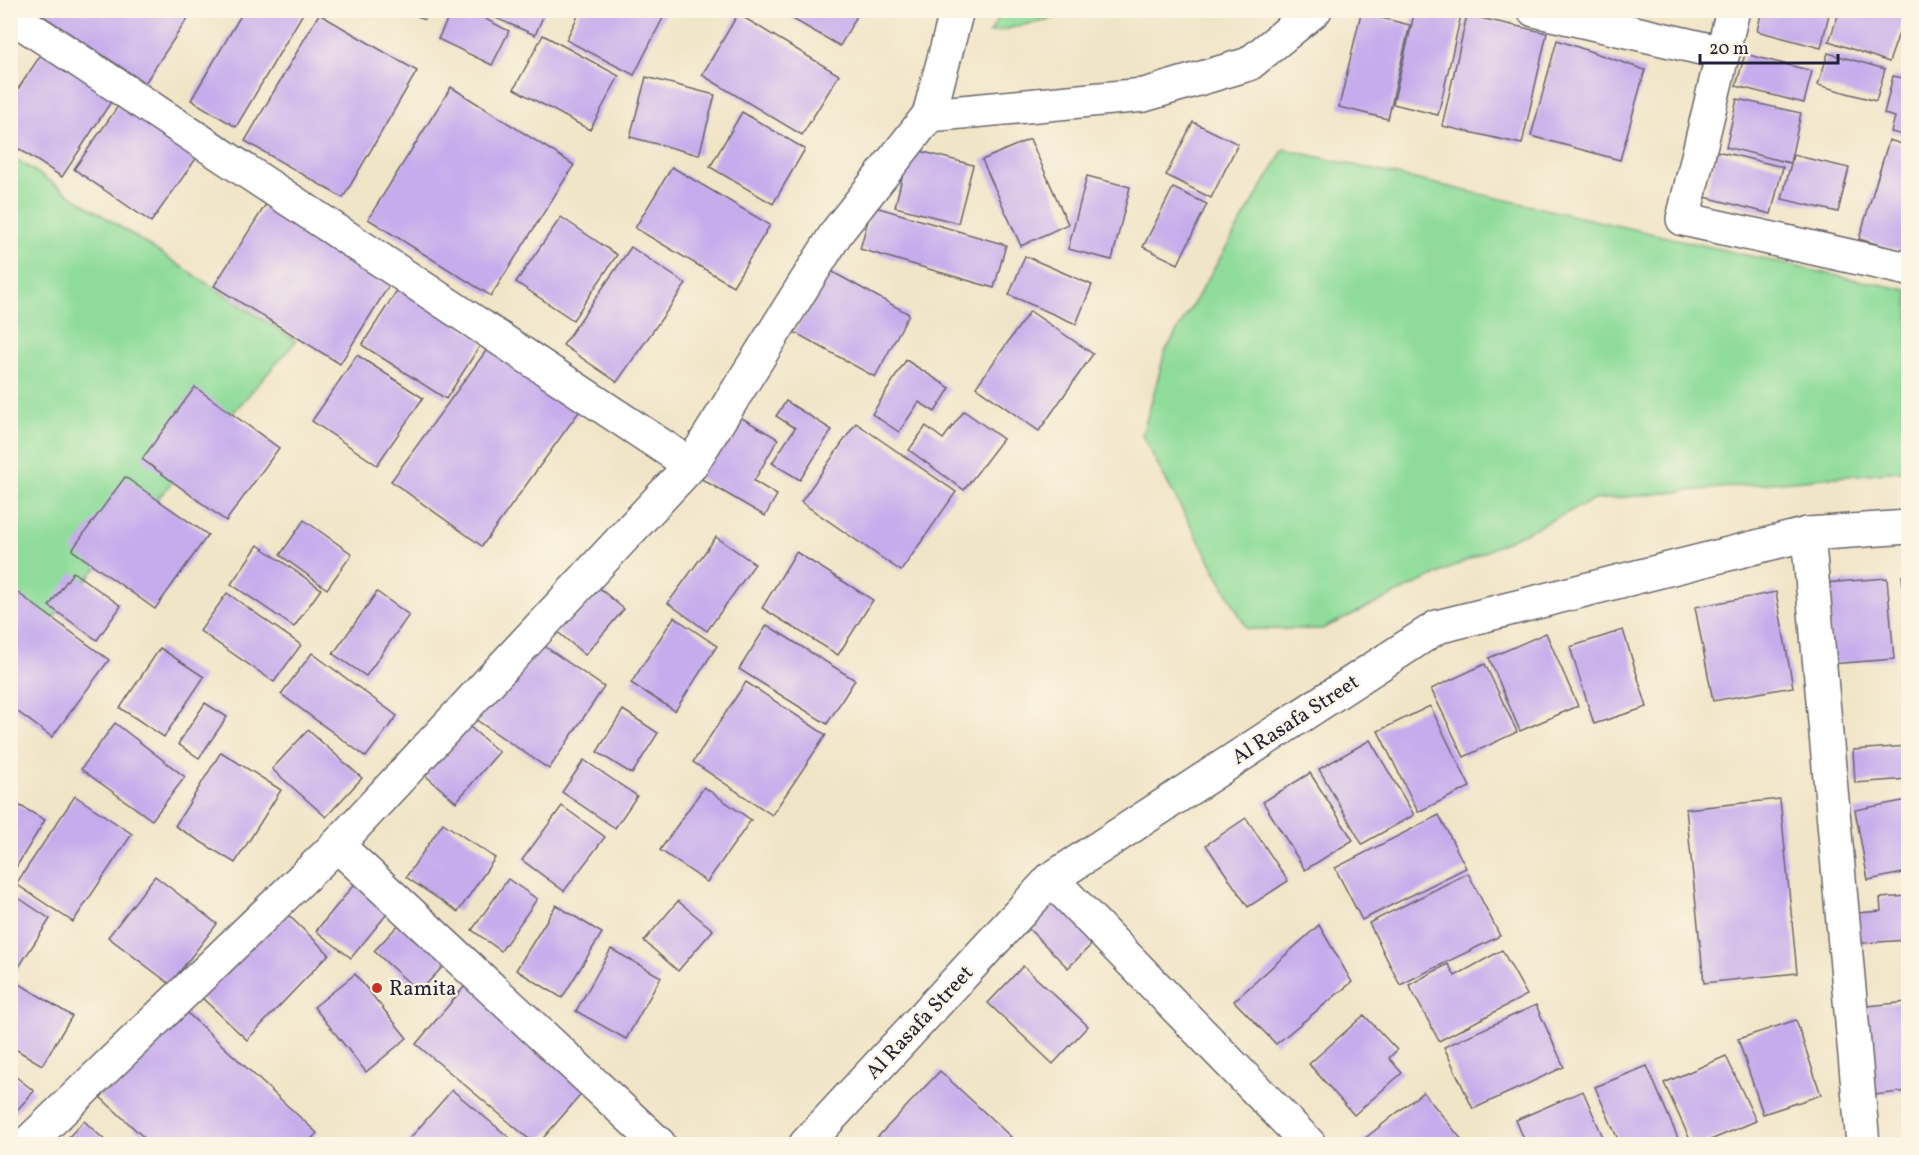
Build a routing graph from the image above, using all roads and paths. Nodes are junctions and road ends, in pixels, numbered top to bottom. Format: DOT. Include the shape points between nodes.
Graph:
graph roads {
  1 [pos="957,10"];
  2 [pos="1315,10"];
  3 [pos="1534,10"];
  4 [pos="1733,10"];
  5 [pos="10,15"];
  6 [pos="1723,53"];
  7 [pos="929,115"];
  8 [pos="1908,269"];
  9 [pos="691,465"];
  10 [pos="1908,527"];
  11 [pos="1808,534"];
  12 [pos="337,845"];
  13 [pos="1052,879"];
  14 [pos="27,1144"];
  15 [pos="659,1144"];
  16 [pos="806,1144"];
  17 [pos="1309,1144"];
  18 [pos="1863,1144"];
  1 -- 7 [label="street"];
  2 -- 7 [label="street" via="1249,64 1144,95"];
  3 -- 6 [label="street"];
  4 -- 6 [label="street"];
  5 -- 9 [label="street"];
  6 -- 8 [label="street" via="1683,219"];
  7 -- 9 [label="street" via="837,232"];
  9 -- 12 [label="street"];
  10 -- 11 [label="street, Al Rasafa Street"];
  11 -- 13 [label="street, Al Rasafa Street" via="1437,627"];
  11 -- 18 [label="street"];
  12 -- 14 [label="street"];
  12 -- 15 [label="street"];
  13 -- 16 [label="street, Al Rasafa Street"];
  13 -- 17 [label="street"];
}
